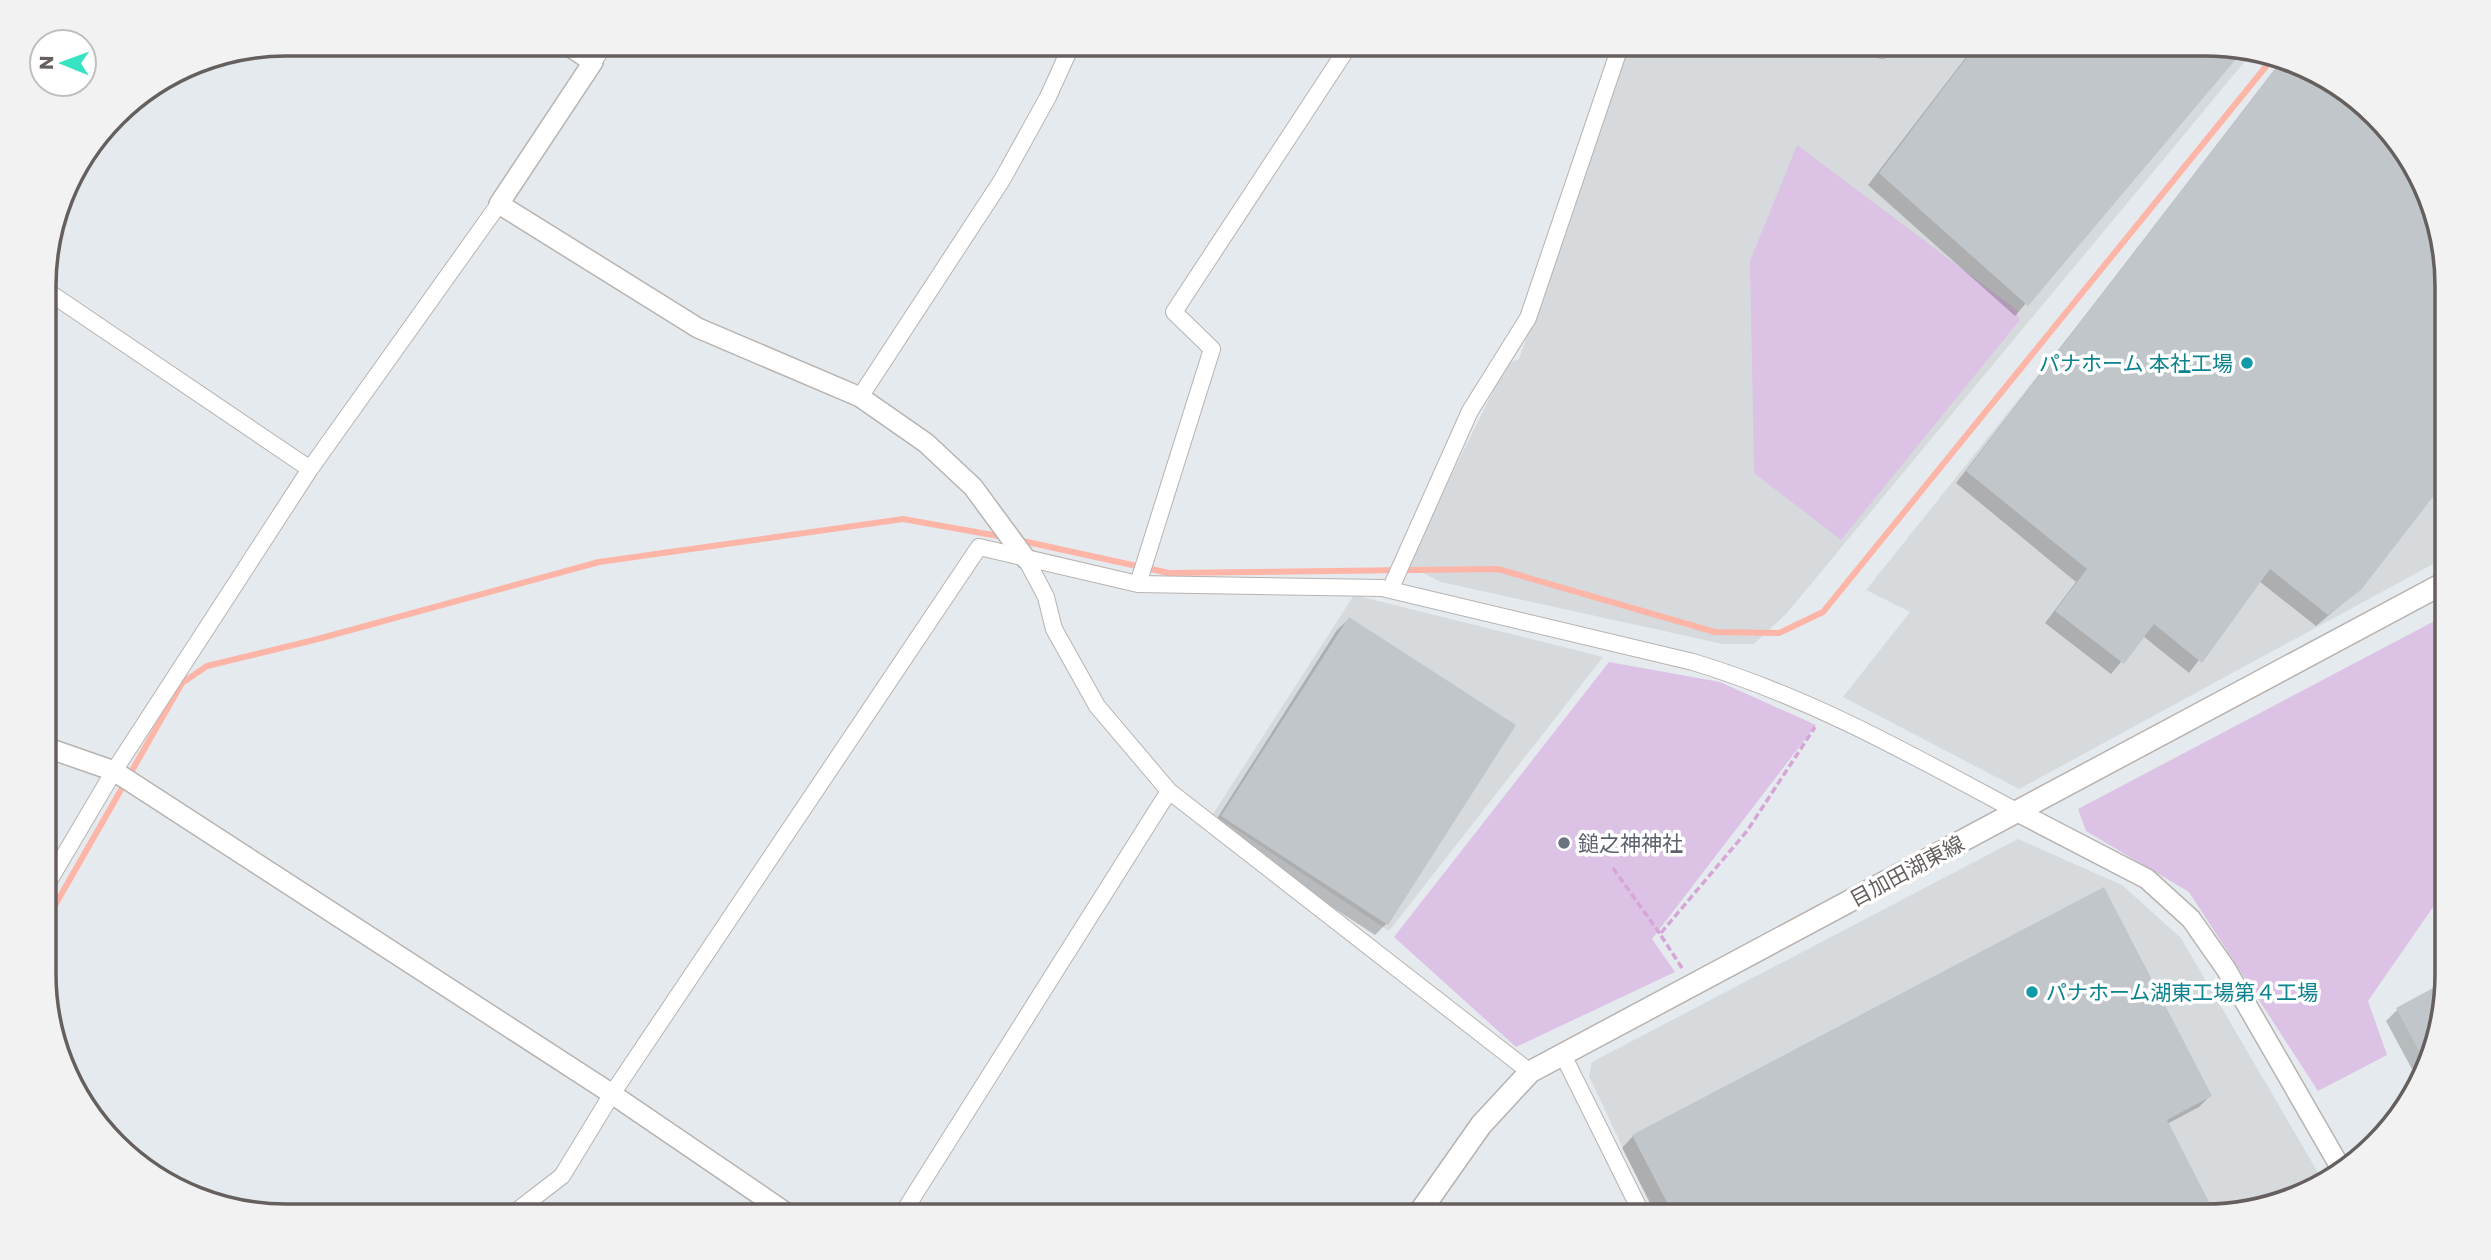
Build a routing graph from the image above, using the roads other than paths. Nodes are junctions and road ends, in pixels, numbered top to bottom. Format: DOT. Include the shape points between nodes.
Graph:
graph roads {
  1 [pos="584,56"];
  2 [pos="597,56"];
  3 [pos="1067,56"];
  4 [pos="1342,56"];
  5 [pos="1617,56"];
  6 [pos="593,62"];
  7 [pos="499,204"];
  8 [pos="56,297"];
  9 [pos="860,397"];
  10 [pos="310,469"];
  11 [pos="1026,559"];
  12 [pos="1138,584"];
  13 [pos="2435,588"];
  14 [pos="1390,590"];
  15 [pos="56,751"];
  16 [pos="114,771"];
  17 [pos="1169,791"];
  18 [pos="2018,812"];
  19 [pos="56,869"];
  20 [pos="1562,1053"];
  21 [pos="1530,1072"];
  22 [pos="612,1094"];
  23 [pos="2337,1162"];
  24 [pos="526,1204"];
  25 [pos="772,1204"];
  26 [pos="909,1204"];
  27 [pos="1425,1204"];
  28 [pos="1637,1204"];
  1 -- 6 [label="street"];
  2 -- 6 [label="street"];
  3 -- 9 [label="street" via="1002,180"];
  4 -- 12 [label="street" via="1174,312 1212,349"];
  5 -- 14 [label="street" via="1528,318 1470,411"];
  6 -- 7 [label="street"];
  7 -- 9 [label="street" via="698,328"];
  7 -- 10 [label="street"];
  8 -- 10 [label="street"];
  9 -- 11 [label="street" via="926,443 972,487"];
  10 -- 16 [label="street"];
  11 -- 12 [label="street"];
  11 -- 17 [label="street" via="1046,597 1054,629 1097,706"];
  11 -- 22 [label="street" via="979,547"];
  12 -- 14 [label="street"];
  13 -- 18 [label="main road, 目加田湖東線"];
  14 -- 18 [label="street" via="1743,677 1826,710"];
  15 -- 16 [label="street"];
  16 -- 19 [label="street"];
  16 -- 22 [label="street"];
  17 -- 21 [label="street"];
  17 -- 26 [label="street"];
  18 -- 20 [label="main road, 目加田湖東線"];
  18 -- 23 [label="street" via="2147,879 2191,919 2226,969"];
  20 -- 21 [label="main road, 目加田湖東線"];
  20 -- 28 [label="street"];
  21 -- 27 [label="main road, 目加田湖東線" via="1481,1125"];
  22 -- 24 [label="street" via="562,1176"];
  22 -- 25 [label="street"];
}
